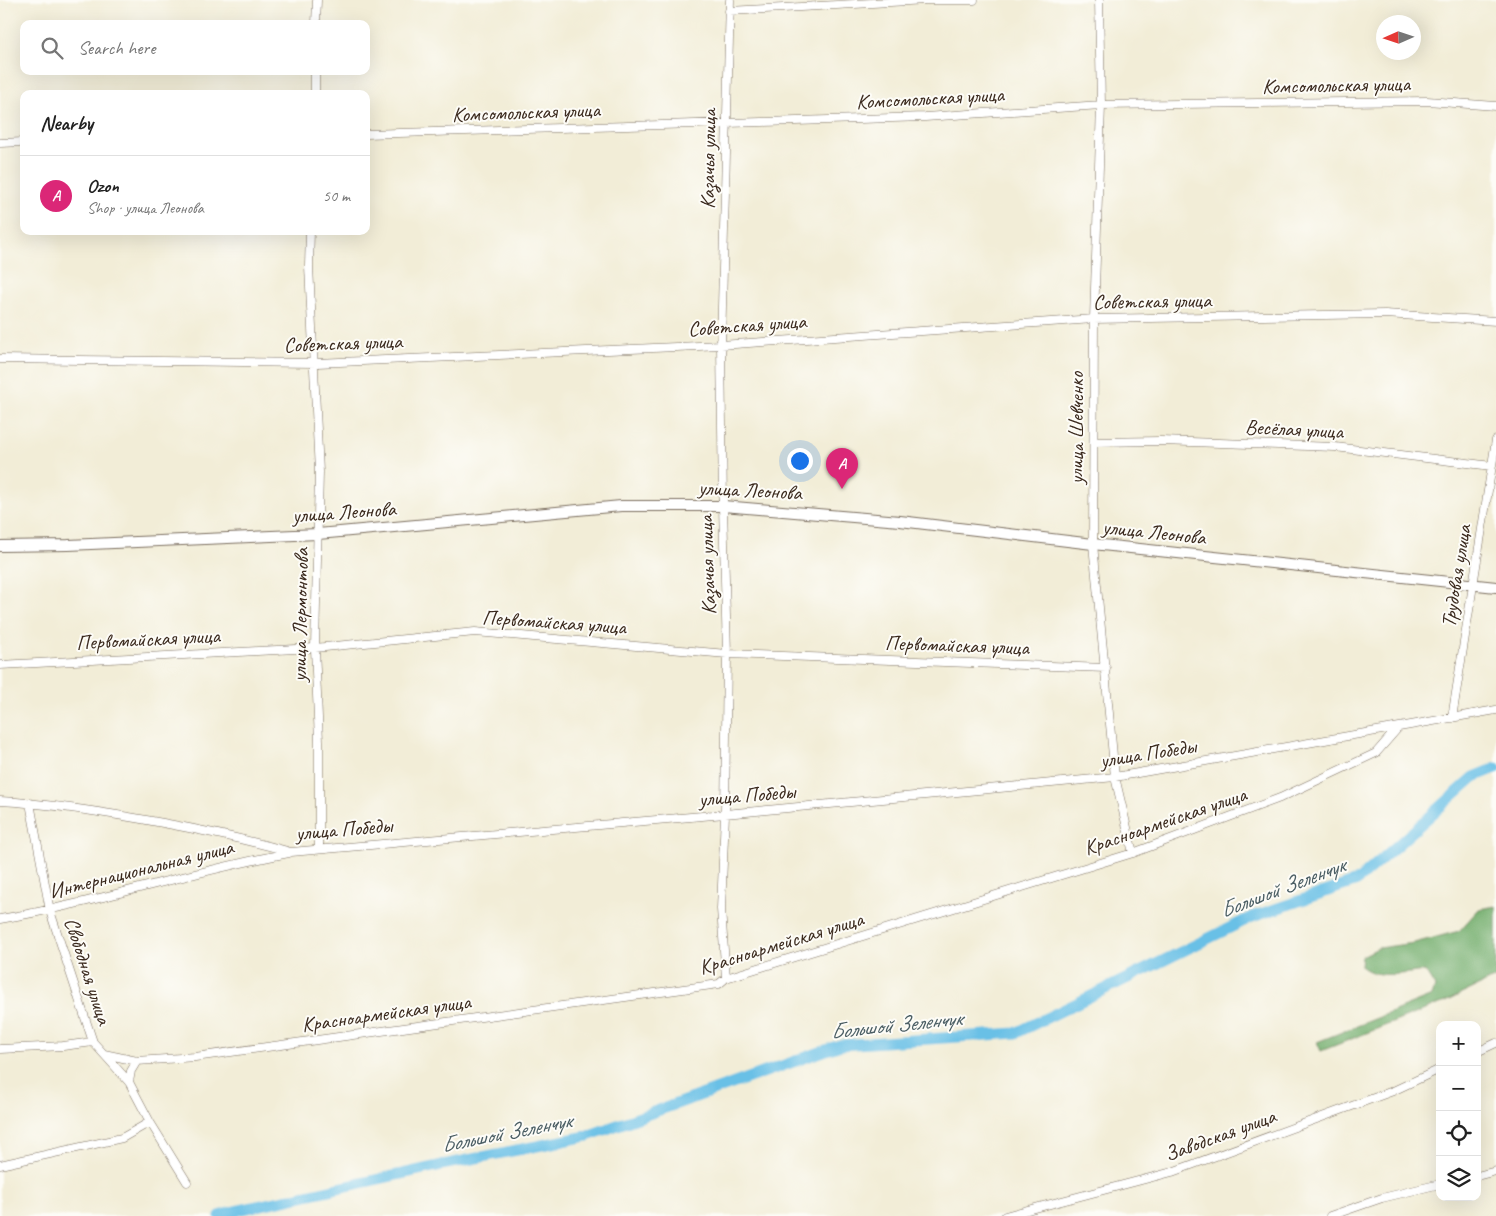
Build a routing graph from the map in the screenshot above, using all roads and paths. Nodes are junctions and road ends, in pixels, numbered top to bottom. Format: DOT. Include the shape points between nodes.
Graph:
graph roads {
  1 [pos="317,0"];
  2 [pos="730,0"];
  3 [pos="974,0"];
  4 [pos="1099,0"];
  5 [pos="730,11"];
  6 [pos="316,20"];
  7 [pos="315,75"];
  8 [pos="315,90"];
  9 [pos="1101,105"];
  10 [pos="1496,106"];
  11 [pos="726,124"];
  12 [pos="370,134"];
  13 [pos="20,142"];
  14 [pos="0,143"];
  15 [pos="310,235"];
  16 [pos="1094,319"];
  17 [pos="1496,321"];
  18 [pos="722,345"];
  19 [pos="0,360"];
  20 [pos="314,363"];
  21 [pos="1496,440"];
  22 [pos="1094,442"];
  23 [pos="1492,466"];
  24 [pos="723,506"];
  25 [pos="318,534"];
  26 [pos="1093,544"];
  27 [pos="0,546"];
  28 [pos="1472,585"];
  29 [pos="1496,587"];
  30 [pos="315,648"];
  31 [pos="727,654"];
  32 [pos="0,665"];
  33 [pos="1106,668"];
  34 [pos="1496,710"];
  35 [pos="1452,718"];
  36 [pos="1396,729"];
  37 [pos="1115,778"];
  38 [pos="0,801"];
  39 [pos="30,803"];
  40 [pos="725,814"];
  41 [pos="318,849"];
  42 [pos="291,852"];
  43 [pos="1132,853"];
  44 [pos="50,911"];
  45 [pos="0,919"];
  46 [pos="726,978"];
  47 [pos="93,1042"];
  48 [pos="1496,1044"];
  49 [pos="0,1049"];
  50 [pos="1481,1050"];
  51 [pos="104,1054"];
  52 [pos="137,1062"];
  53 [pos="1436,1071"];
  54 [pos="129,1082"];
  55 [pos="150,1122"];
  56 [pos="0,1165"];
  57 [pos="1496,1171"];
  58 [pos="1481,1175"];
  59 [pos="187,1182"];
  60 [pos="1436,1185"];
  61 [pos="1005,1216"];
  62 [pos="1330,1216"];
  1 -- 6 [label="street"];
  2 -- 5 [label="street, Казачья улица"];
  3 -- 5 [label="street"];
  4 -- 9 [label="street, улица Шевченко"];
  5 -- 11 [label="street, Казачья улица"];
  7 -- 8 [label="street"];
  9 -- 10 [label="street, Комсомольская улица" via="1427,102"];
  9 -- 11 [label="street, Комсомольская улица" via="925,118"];
  9 -- 16 [label="street, улица Шевченко"];
  11 -- 12 [label="street, Комсомольская улица"];
  11 -- 18 [label="street, Казачья улица"];
  13 -- 14 [label="street"];
  15 -- 20 [label="street, улица Лермонтова"];
  16 -- 17 [label="street, Советская улица" via="1385,314"];
  16 -- 18 [label="street, Советская улица"];
  16 -- 22 [label="street, улица Шевченко"];
  18 -- 20 [label="street, Советская улица"];
  18 -- 24 [label="street, Казачья улица"];
  19 -- 20 [label="street, Советская улица"];
  20 -- 25 [label="street, улица Лермонтова"];
  21 -- 23 [label="street, Трудовая улица"];
  22 -- 23 [label="street, Весёлая улица" via="1335,447"];
  22 -- 26 [label="street, улица Шевченко"];
  23 -- 28 [label="street, Трудовая улица"];
  24 -- 25 [label="main road, улица Леонова" via="621,506"];
  24 -- 26 [label="main road, улица Леонова" via="900,521"];
  24 -- 31 [label="street, Казачья улица"];
  25 -- 27 [label="main road, улица Леонова"];
  25 -- 30 [label="street, улица Лермонтова"];
  26 -- 28 [label="main road, улица Леонова"];
  26 -- 33 [label="street, улица Шевченко"];
  28 -- 29 [label="main road, улица Леонова"];
  28 -- 35 [label="street, Трудовая улица"];
  30 -- 31 [label="street, Первомайская улица" via="475,632"];
  30 -- 32 [label="street, Первомайская улица"];
  30 -- 41 [label="street, улица Лермонтова" via="319,741"];
  31 -- 33 [label="street, Первомайская улица"];
  31 -- 40 [label="street, Казачья улица"];
  33 -- 37 [label="street, улица Шевченко"];
  34 -- 35 [label="street, улица Победы"];
  35 -- 36 [label="street, улица Победы"];
  36 -- 37 [label="street, улица Победы"];
  36 -- 43 [label="street, Красноармейская улица" via="1376,753 1289,794"];
  37 -- 40 [label="street, улица Победы"];
  37 -- 43 [label="street, улица Шевченко"];
  38 -- 39 [label="street, улица Победы"];
  39 -- 42 [label="street, улица Победы" via="106,812 241,838"];
  39 -- 44 [label="street, Свободная улица"];
  40 -- 41 [label="street, улица Победы"];
  40 -- 46 [label="street, Казачья улица" via="721,909"];
  41 -- 42 [label="street, улица Победы"];
  42 -- 44 [label="street, Интернациональная улица" via="243,861"];
  43 -- 46 [label="street, Красноармейская улица"];
  44 -- 45 [label="street, Интернациональная улица"];
  44 -- 47 [label="street, Свободная улица"];
  46 -- 52 [label="street, Красноармейская улица" via="718,984 194,1057"];
  47 -- 49 [label="street"];
  47 -- 51 [label="street, Свободная улица"];
  48 -- 50 [label="street"];
  51 -- 52 [label="street, Красноармейская улица"];
  51 -- 54 [label="street, Свободная улица"];
  52 -- 54 [label="street"];
  53 -- 61 [label="street, Заводская улица" via="1393,1091 1172,1172"];
  54 -- 55 [label="street, Свободная улица"];
  55 -- 56 [label="street" via="122,1138"];
  55 -- 59 [label="street, Свободная улица"];
  57 -- 58 [label="street"];
  60 -- 62 [label="street" via="1382,1198"];
}
